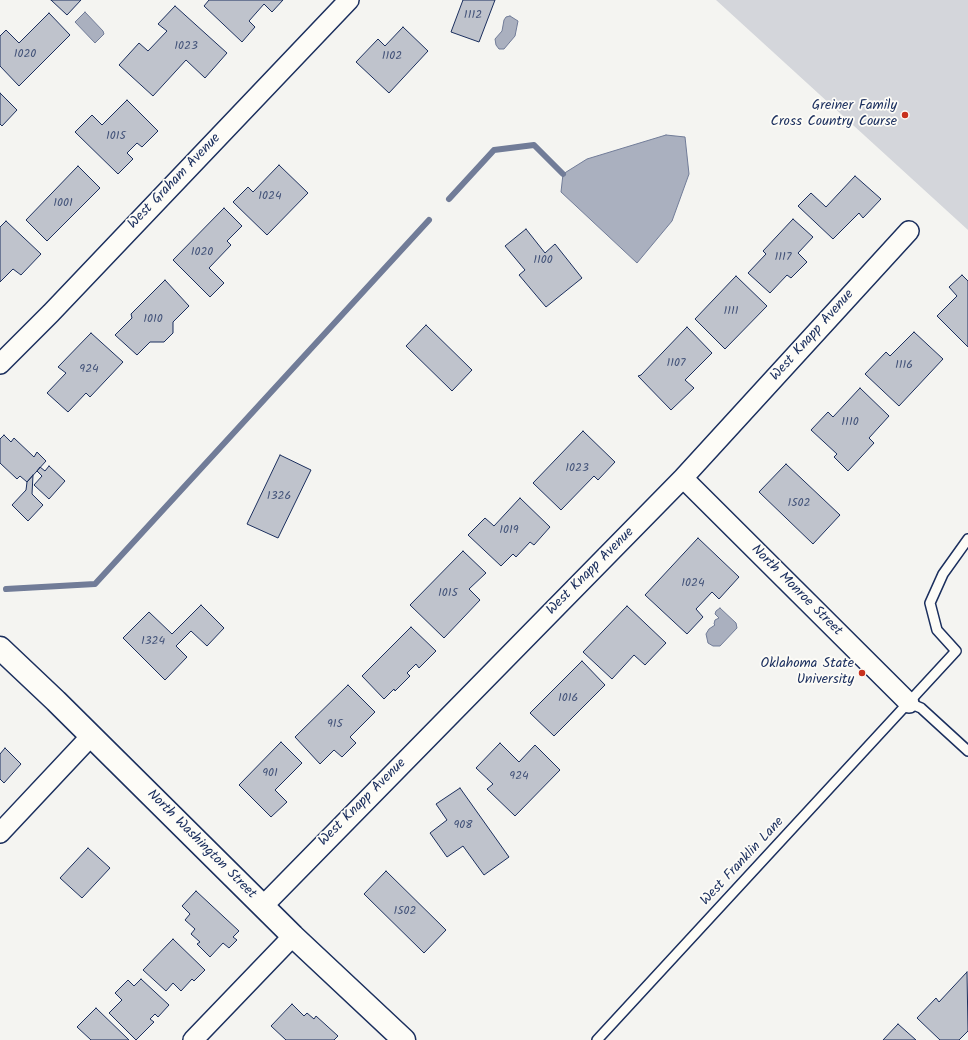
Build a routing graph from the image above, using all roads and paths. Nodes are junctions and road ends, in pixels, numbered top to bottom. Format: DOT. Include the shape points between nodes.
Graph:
graph roads {
  1 [pos="349,0"];
  2 [pos="909,231"];
  3 [pos="0,364"];
  4 [pos="683,478"];
  5 [pos="968,539"];
  6 [pos="0,648"];
  7 [pos="909,703"];
  8 [pos="91,736"];
  9 [pos="968,751"];
  10 [pos="0,833"];
  11 [pos="263,906"];
  12 [pos="293,936"];
  13 [pos="192,1040"];
  14 [pos="404,1040"];
  15 [pos="597,1040"];
  1 -- 3 [label="street, West Graham Avenue"];
  2 -- 4 [label="street, West Knapp Avenue"];
  4 -- 7 [label="street, North Monroe Street"];
  4 -- 11 [label="street, West Knapp Avenue"];
  5 -- 7 [label="lane, West Franklin Lane" via="943,574 930,603 937,630 956,651"];
  6 -- 8 [label="main road, North Washington Street"];
  7 -- 9 [label="lane" via="921,708"];
  7 -- 15 [label="lane, West Franklin Lane"];
  8 -- 10 [label="street"];
  8 -- 11 [label="main road, North Washington Street"];
  11 -- 12 [label="main road, North Washington Street"];
  12 -- 13 [label="street"];
  12 -- 14 [label="main road, North Washington Street"];
}
